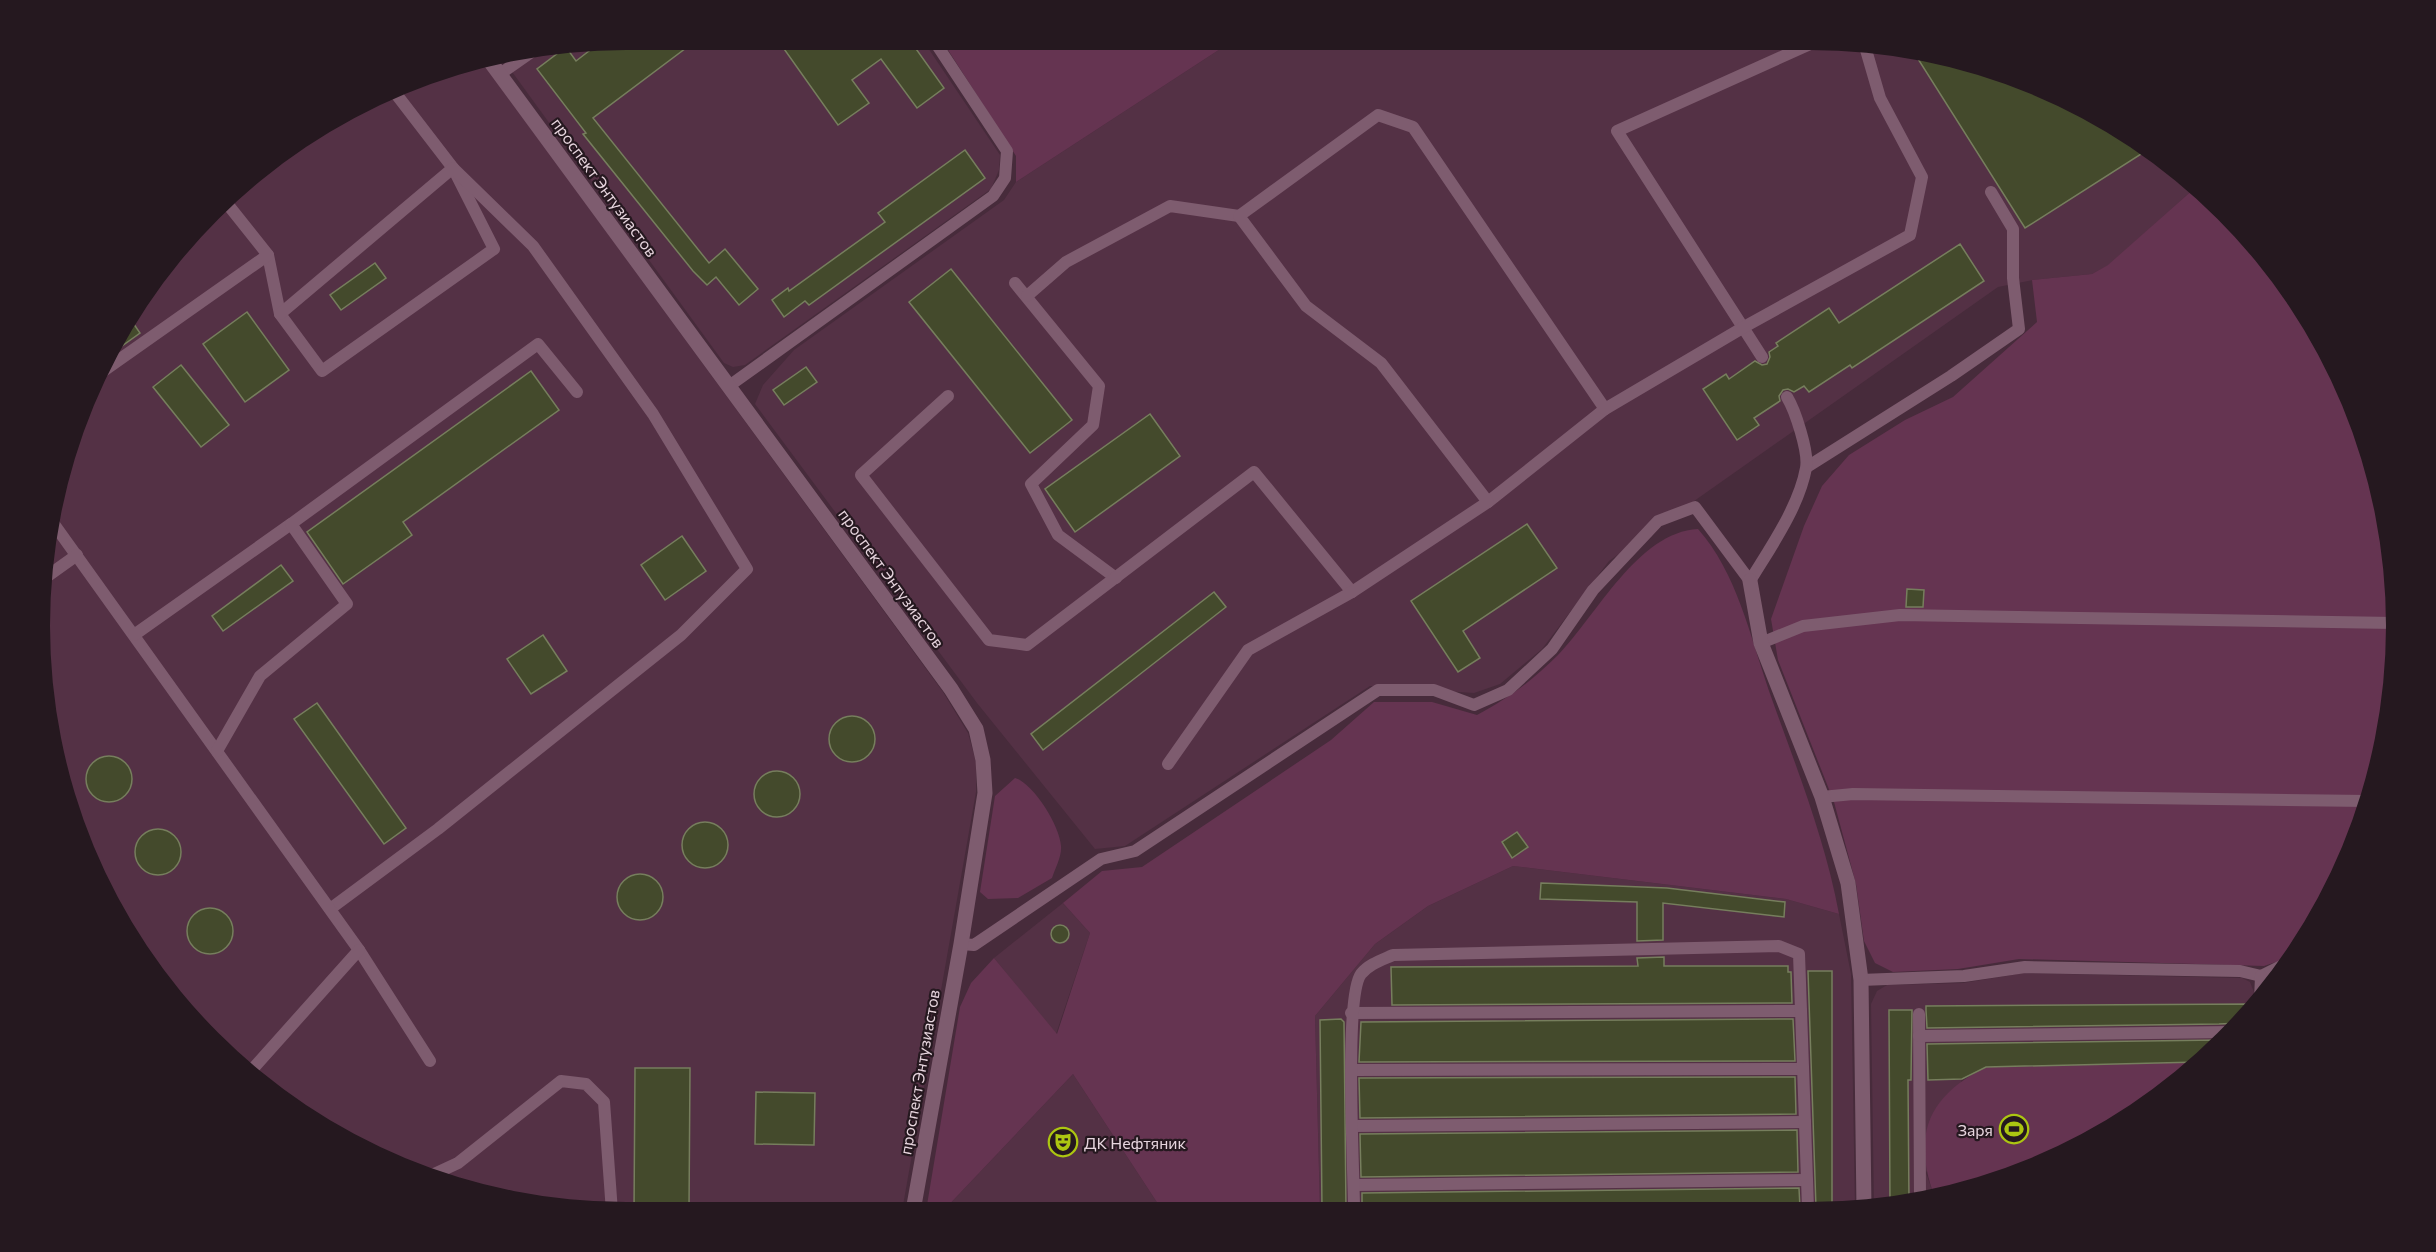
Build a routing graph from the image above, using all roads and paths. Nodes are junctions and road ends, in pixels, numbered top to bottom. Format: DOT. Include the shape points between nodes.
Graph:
graph roads {
  1 [pos="940,49"];
  2 [pos="1799,49"];
  3 [pos="1867,53"];
  4 [pos="520,60"];
  5 [pos="493,65"];
  6 [pos="500,74"];
  7 [pos="398,96"];
  8 [pos="453,168"];
  9 [pos="1991,192"];
  10 [pos="230,207"];
  11 [pos="1239,216"];
  12 [pos="268,255"];
  13 [pos="1015,283"];
  14 [pos="1027,296"];
  15 [pos="280,314"];
  16 [pos="1744,327"];
  17 [pos="1762,357"];
  18 [pos="113,363"];
  19 [pos="729,386"];
  20 [pos="577,392"];
  21 [pos="948,396"];
  22 [pos="1787,397"];
  23 [pos="1605,409"];
  24 [pos="1807,466"];
  25 [pos="1488,502"];
  26 [pos="291,524"];
  27 [pos="58,530"];
  28 [pos="77,555"];
  29 [pos="52,573"];
  30 [pos="1116,578"];
  31 [pos="1750,580"];
  32 [pos="1352,592"];
  33 [pos="2386,623"];
  34 [pos="134,634"];
  35 [pos="1761,643"];
  36 [pos="217,751"];
  37 [pos="1168,764"];
  38 [pos="1822,796"];
  39 [pos="2359,801"];
  40 [pos="330,909"];
  41 [pos="961,944"];
  42 [pos="359,950"];
  43 [pos="2271,971"];
  44 [pos="2261,976"];
  45 [pos="1861,980"];
  46 [pos="2261,985"];
  47 [pos="1801,1011"];
  48 [pos="1351,1013"];
  49 [pos="1918,1014"];
  50 [pos="2220,1032"];
  51 [pos="1919,1036"];
  52 [pos="430,1061"];
  53 [pos="255,1066"];
  54 [pos="1803,1069"];
  55 [pos="1352,1070"];
  56 [pos="1805,1122"];
  57 [pos="1353,1126"];
  58 [pos="439,1171"];
  59 [pos="1807,1180"];
  60 [pos="1354,1185"];
  61 [pos="1920,1191"];
  62 [pos="1864,1200"];
  63 [pos="611,1202"];
  64 [pos="914,1202"];
  65 [pos="1354,1202"];
  66 [pos="1808,1202"];
  1 -- 19 [label="lane" via="1007,152 1005,178 993,196"];
  2 -- 16 [label="lane" via="1617,131"];
  3 -- 16 [label="lane" via="1880,98 1922,177 1910,235"];
  4 -- 6 [label="lane"];
  5 -- 6 [label="street, проспект Энтузиастов"];
  6 -- 19 [label="street, проспект Энтузиастов"];
  7 -- 8 [label="lane"];
  8 -- 15 [label="lane"];
  8 -- 15 [label="lane" via="495,249 322,371"];
  8 -- 40 [label="lane" via="533,246 653,414 747,569 681,635 438,830"];
  9 -- 24 [label="lane" via="2013,229 2019,329"];
  10 -- 12 [label="lane"];
  11 -- 14 [label="lane" via="1170,206 1066,262"];
  11 -- 23 [label="lane" via="1378,115 1413,127"];
  11 -- 25 [label="lane" via="1306,306 1381,363"];
  12 -- 15 [label="lane"];
  12 -- 18 [label="lane"];
  13 -- 14 [label="lane"];
  14 -- 30 [label="lane" via="1099,386 1093,424 1031,484 1058,535"];
  16 -- 17 [label="lane"];
  16 -- 23 [label="lane"];
  19 -- 41 [label="street, проспект Энтузиастов" via="951,688 976,729 985,793"];
  20 -- 26 [label="lane" via="538,344"];
  21 -- 30 [label="lane" via="861,475 989,640 1028,645"];
  22 -- 24 [label="lane" via="1796,412"];
  23 -- 25 [label="lane"];
  24 -- 31 [label="lane" via="1785,526"];
  25 -- 32 [label="lane"];
  26 -- 34 [label="lane"];
  26 -- 36 [label="lane" via="347,604 260,676"];
  27 -- 28 [label="lane"];
  28 -- 29 [label="lane"];
  28 -- 34 [label="lane"];
  30 -- 32 [label="lane" via="1254,472"];
  31 -- 35 [label="street"];
  31 -- 41 [label="lane" via="1695,507 1658,521 1593,590 1552,649 1508,690 1474,705 1434,690 1378,690 1135,851 1101,859 974,945"];
  32 -- 37 [label="lane" via="1248,650"];
  33 -- 35 [label="lane" via="1900,615 1803,626"];
  34 -- 36 [label="lane"];
  35 -- 38 [label="street"];
  36 -- 40 [label="lane"];
  38 -- 39 [label="lane"];
  38 -- 45 [label="street" via="1848,883"];
  40 -- 42 [label="lane"];
  41 -- 64 [label="street, проспект Энтузиастов"];
  42 -- 52 [label="lane"];
  42 -- 53 [label="lane"];
  43 -- 44 [label="lane"];
  44 -- 45 [label="lane" via="2240,971 2025,967 1964,976"];
  44 -- 46 [label="lane"];
  45 -- 62 [label="street"];
  47 -- 48 [label="lane"];
  47 -- 48 [label="lane" via="1799,954 1779,946 1393,955 1374,963 1360,975"];
  47 -- 54 [label="lane"];
  48 -- 55 [label="lane"];
  49 -- 51 [label="lane"];
  50 -- 51 [label="lane"];
  51 -- 61 [label="lane"];
  54 -- 55 [label="lane"];
  54 -- 56 [label="lane"];
  55 -- 57 [label="lane"];
  56 -- 57 [label="lane"];
  56 -- 59 [label="lane"];
  57 -- 60 [label="lane"];
  58 -- 63 [label="lane" via="458,1162 561,1081 586,1084 604,1102"];
  59 -- 60 [label="lane"];
  59 -- 66 [label="lane"];
  60 -- 65 [label="lane"];
}
